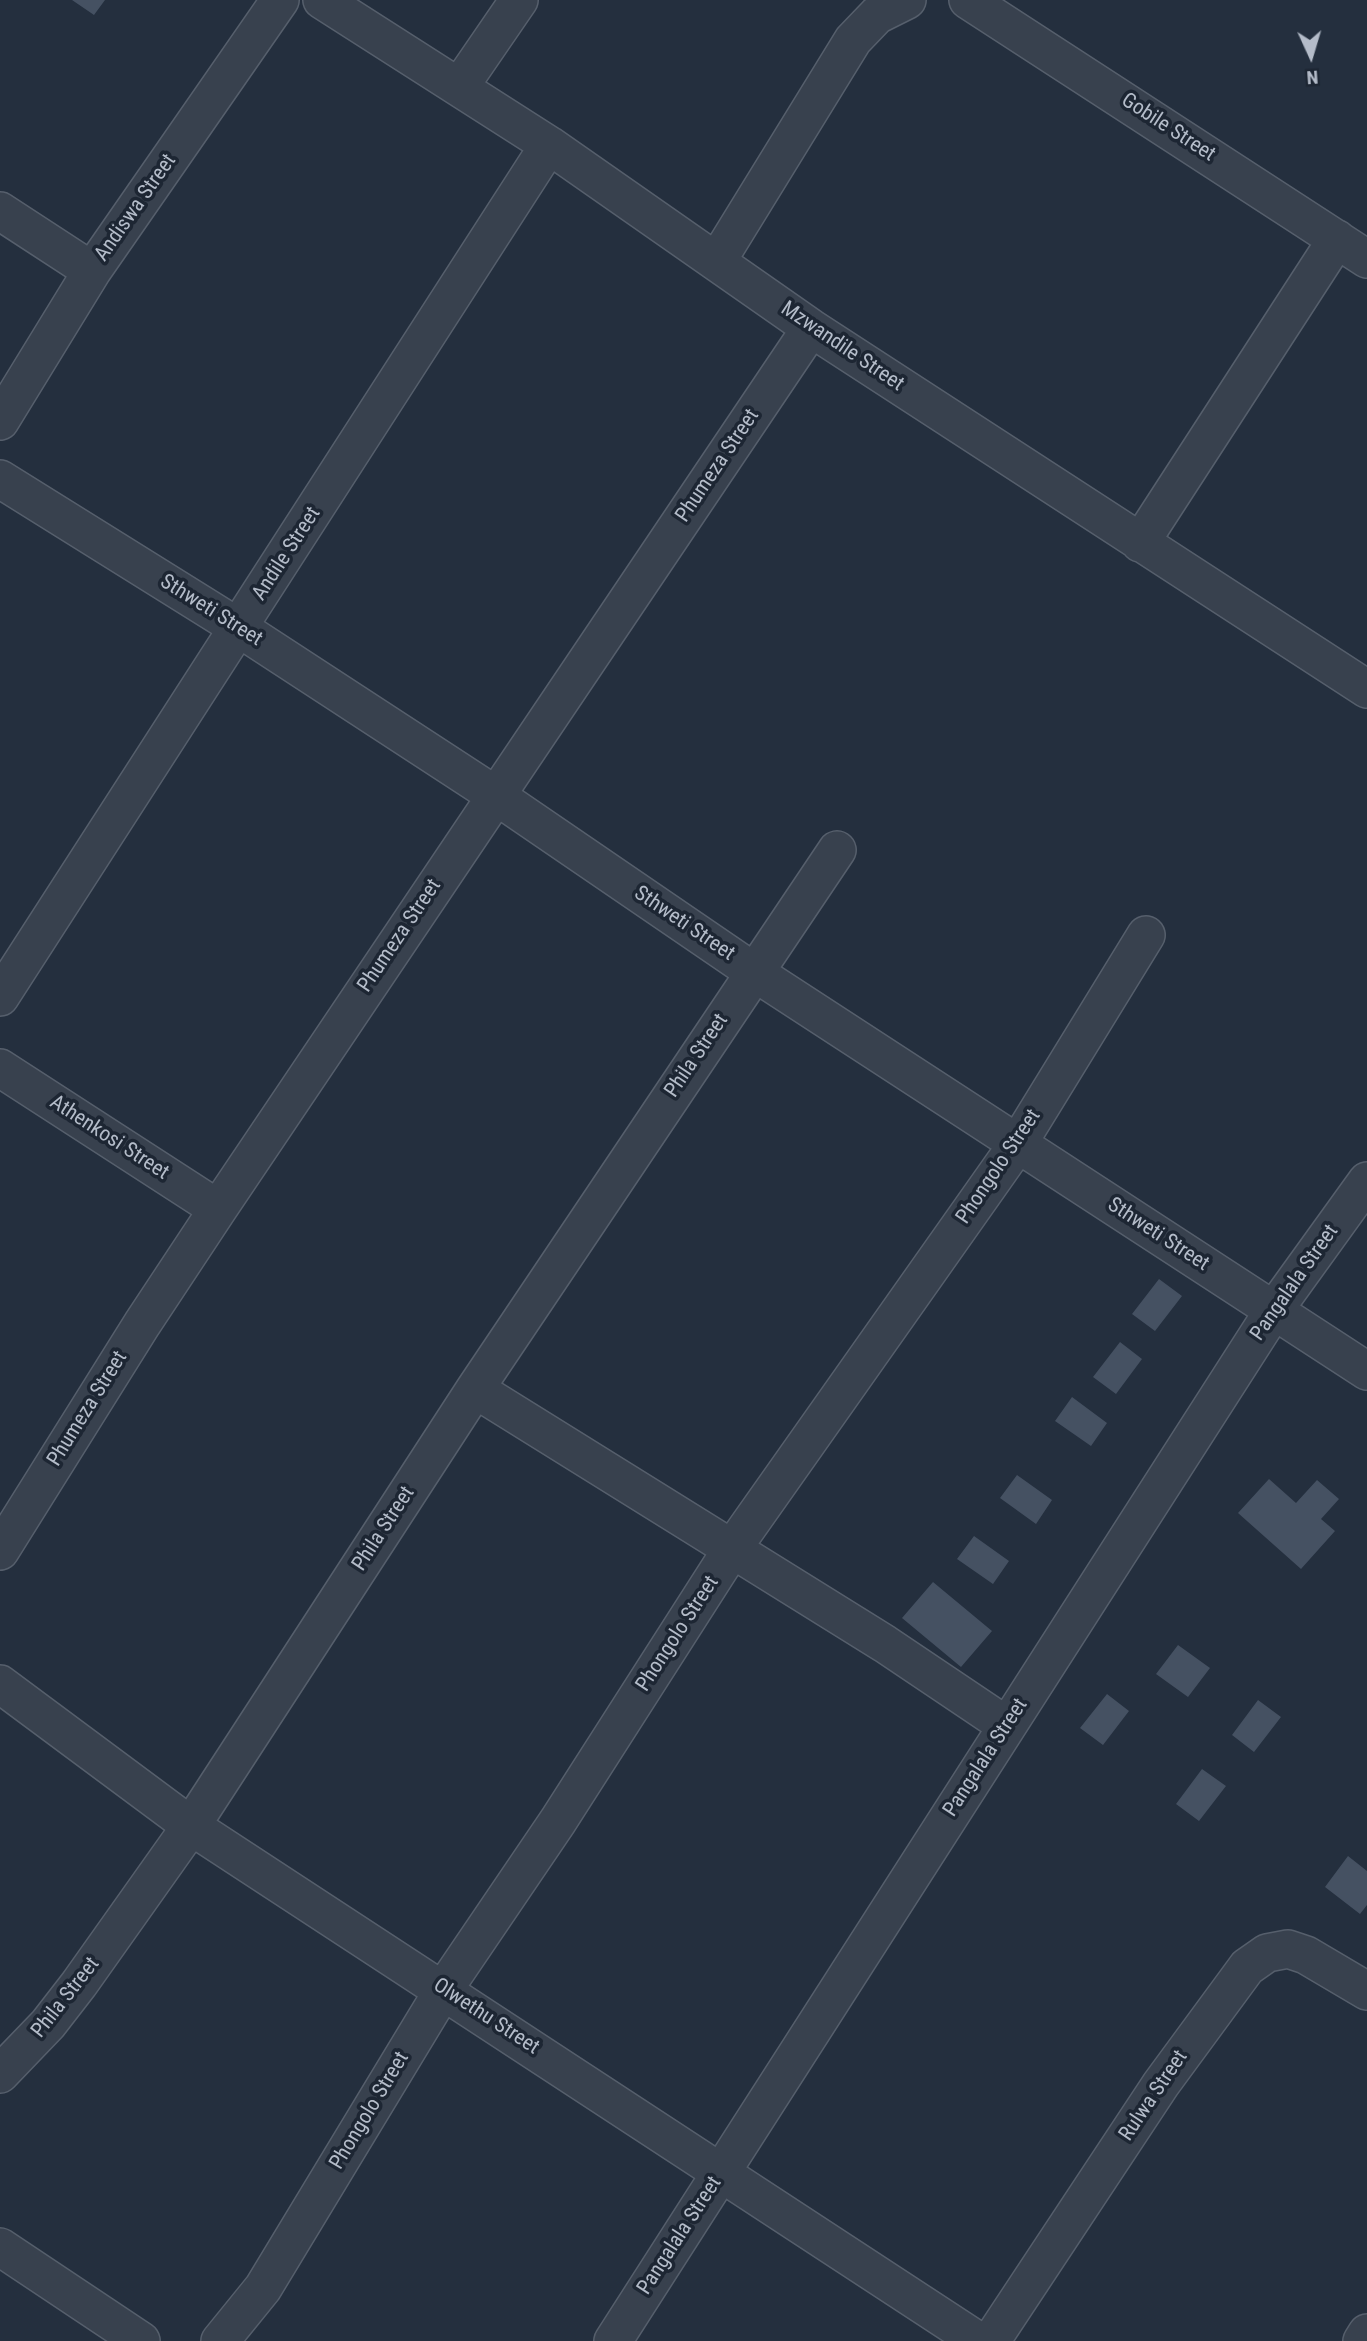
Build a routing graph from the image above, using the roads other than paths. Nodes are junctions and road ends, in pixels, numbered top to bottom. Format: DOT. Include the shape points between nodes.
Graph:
graph roads {
  1 [pos="280,0"];
  2 [pos="321,0"];
  3 [pos="519,0"];
  4 [pos="907,0"];
  5 [pos="968,0"];
  6 [pos="460,86"];
  7 [pos="549,145"];
  8 [pos="0,211"];
  9 [pos="1352,249"];
  10 [pos="717,261"];
  11 [pos="92,271"];
  12 [pos="811,328"];
  13 [pos="0,421"];
  14 [pos="0,479"];
  15 [pos="1140,543"];
  16 [pos="239,628"];
  17 [pos="1367,689"];
  18 [pos="495,795"];
  19 [pos="836,850"];
  20 [pos="1146,935"];
  21 [pos="754,972"];
  22 [pos="0,997"];
  23 [pos="0,1068"];
  24 [pos="1017,1144"];
  25 [pos="1367,1181"];
  26 [pos="218,1209"];
  27 [pos="1274,1310"];
  28 [pos="1367,1371"];
  29 [pos="475,1389"];
  30 [pos="732,1549"];
  31 [pos="0,1551"];
  32 [pos="0,1684"];
  33 [pos="1007,1726"];
  34 [pos="191,1826"];
  35 [pos="444,1989"];
  36 [pos="1367,1991"];
  37 [pos="0,2074"];
  38 [pos="721,2173"];
  39 [pos="0,2247"];
  40 [pos="1367,2333"];
  41 [pos="141,2341"];
  42 [pos="220,2341"];
  43 [pos="613,2341"];
  44 [pos="978,2341"];
  45 [pos="990,2341"];
  46 [pos="1362,2341"];
  1 -- 11 [label="street, Andiswa Street"];
  2 -- 6 [label="street, Mzwandile Street"];
  3 -- 6 [label="street"];
  4 -- 10 [label="street" via="877,15 853,40"];
  5 -- 9 [label="street, Gobile Street"];
  6 -- 7 [label="street, Mzwandile Street"];
  7 -- 10 [label="street, Mzwandile Street"];
  7 -- 16 [label="street, Andile Street"];
  8 -- 11 [label="street"];
  9 -- 15 [label="street"];
  10 -- 12 [label="street, Mzwandile Street"];
  11 -- 13 [label="street, Andiswa Street"];
  12 -- 15 [label="street, Mzwandile Street"];
  12 -- 18 [label="street, Phumeza Street"];
  14 -- 16 [label="street, Sthweti Street"];
  15 -- 17 [label="street, Mzwandile Street"];
  16 -- 18 [label="street, Sthweti Street"];
  16 -- 22 [label="street, Andile Street"];
  18 -- 21 [label="street, Sthweti Street"];
  18 -- 26 [label="street, Phumeza Street"];
  19 -- 21 [label="street, Phila Street"];
  20 -- 24 [label="street, Phongolo Street"];
  21 -- 24 [label="street, Sthweti Street"];
  21 -- 29 [label="street, Phila Street"];
  23 -- 26 [label="street, Athenkosi Street"];
  24 -- 27 [label="street, Sthweti Street"];
  24 -- 30 [label="street, Phongolo Street"];
  25 -- 27 [label="street, Pangalala Street"];
  26 -- 31 [label="street, Phumeza Street"];
  27 -- 28 [label="street, Sthweti Street"];
  27 -- 33 [label="street, Pangalala Street"];
  29 -- 30 [label="street"];
  29 -- 34 [label="street, Phila Street"];
  30 -- 33 [label="street"];
  30 -- 35 [label="street, Phongolo Street"];
  32 -- 34 [label="street, Olwethu Street"];
  33 -- 38 [label="street, Pangalala Street"];
  34 -- 35 [label="street, Olwethu Street"];
  34 -- 37 [label="street, Phila Street" via="79,1984"];
  35 -- 38 [label="street, Olwethu Street"];
  35 -- 42 [label="street, Phongolo Street" via="263,2288"];
  36 -- 45 [label="street, Rulwa Street" via="1288,1949 1267,1953 1247,1968 1161,2084"];
  38 -- 43 [label="street, Pangalala Street"];
  38 -- 44 [label="street, Olwethu Street"];
  39 -- 41 [label="street"];
  40 -- 46 [label="street"];
}
